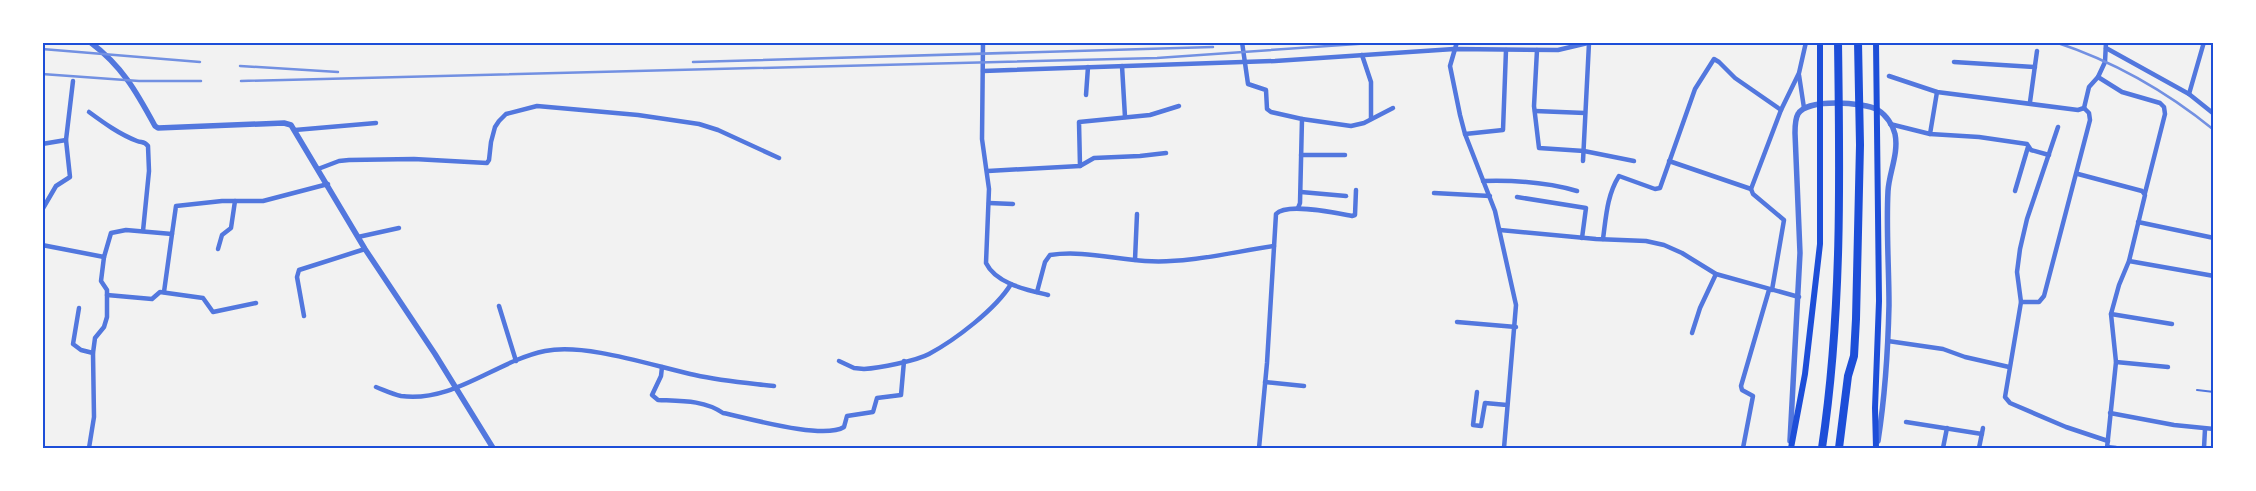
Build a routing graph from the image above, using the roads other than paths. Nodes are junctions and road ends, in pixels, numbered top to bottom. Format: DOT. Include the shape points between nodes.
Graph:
graph roads {
  1 [pos="90,42"];
  2 [pos="983,42"];
  3 [pos="1242,42"];
  4 [pos="1457,42"];
  5 [pos="1806,42"];
  6 [pos="1820,42"];
  7 [pos="1838,42"];
  8 [pos="1858,42"];
  9 [pos="1876,42"];
  10 [pos="2106,42"];
  11 [pos="2204,42"];
  12 [pos="1590,43"];
  13 [pos="2106,48"];
  14 [pos="1454,49"];
  15 [pos="1506,50"];
  16 [pos="1537,50"];
  17 [pos="2037,51"];
  18 [pos="1362,55"];
  19 [pos="1245,61"];
  20 [pos="1954,62"];
  21 [pos="1122,66"];
  22 [pos="2035,66"];
  23 [pos="1088,67"];
  24 [pos="983,70"];
  25 [pos="1799,74"];
  26 [pos="1889,76"];
  27 [pos="2098,78"];
  28 [pos="73,80"];
  29 [pos="1937,92"];
  30 [pos="2189,94"];
  31 [pos="1086,95"];
  32 [pos="2030,102"];
  33 [pos="1179,106"];
  34 [pos="1393,108"];
  35 [pos="1804,108"];
  36 [pos="2084,108"];
  37 [pos="1781,110"];
  38 [pos="1535,111"];
  39 [pos="89,112"];
  40 [pos="1585,113"];
  41 [pos="2214,114"];
  42 [pos="1125,117"];
  43 [pos="1302,119"];
  44 [pos="1371,119"];
  45 [pos="376,124"];
  46 [pos="1890,124"];
  47 [pos="2058,127"];
  48 [pos="295,130"];
  49 [pos="1465,134"];
  50 [pos="1930,134"];
  51 [pos="66,140"];
  52 [pos="42,144"];
  53 [pos="2028,147"];
  54 [pos="1584,151"];
  55 [pos="1166,152"];
  56 [pos="1301,155"];
  57 [pos="1346,155"];
  58 [pos="2049,155"];
  59 [pos="779,158"];
  60 [pos="1669,161"];
  61 [pos="1583,162"];
  62 [pos="1634,162"];
  63 [pos="1080,166"];
  64 [pos="318,169"];
  65 [pos="988,171"];
  66 [pos="2078,174"];
  67 [pos="1482,180"];
  68 [pos="328,184"];
  69 [pos="1751,189"];
  70 [pos="1356,190"];
  71 [pos="1577,191"];
  72 [pos="2015,191"];
  73 [pos="1301,192"];
  74 [pos="1434,193"];
  75 [pos="2145,193"];
  76 [pos="1346,196"];
  77 [pos="1490,196"];
  78 [pos="1517,197"];
  79 [pos="235,201"];
  80 [pos="989,203"];
  81 [pos="1012,204"];
  82 [pos="1298,208"];
  83 [pos="42,210"];
  84 [pos="1137,214"];
  85 [pos="2138,222"];
  86 [pos="399,228"];
  87 [pos="1500,230"];
  88 [pos="143,231"];
  89 [pos="172,234"];
  90 [pos="358,237"];
  91 [pos="1582,238"];
  92 [pos="2214,238"];
  93 [pos="1603,239"];
  94 [pos="42,245"];
  95 [pos="1274,246"];
  96 [pos="218,249"];
  97 [pos="365,249"];
  98 [pos="104,257"];
  99 [pos="1135,260"];
  100 [pos="2129,260"];
  101 [pos="1716,274"];
  102 [pos="2214,276"];
  103 [pos="1011,284"];
  104 [pos="1771,290"];
  105 [pos="164,292"];
  106 [pos="1037,292"];
  107 [pos="107,295"];
  108 [pos="1048,295"];
  109 [pos="1799,298"];
  110 [pos="2021,302"];
  111 [pos="256,303"];
  112 [pos="499,306"];
  113 [pos="79,308"];
  114 [pos="2111,314"];
  115 [pos="304,316"];
  116 [pos="1457,322"];
  117 [pos="2172,324"];
  118 [pos="1516,327"];
  119 [pos="1692,333"];
  120 [pos="1888,341"];
  121 [pos="92,353"];
  122 [pos="516,361"];
  123 [pos="839,361"];
  124 [pos="904,361"];
  125 [pos="2116,362"];
  126 [pos="662,367"];
  127 [pos="2168,367"];
  128 [pos="2009,368"];
  129 [pos="1265,382"];
  130 [pos="774,386"];
  131 [pos="1304,386"];
  132 [pos="376,387"];
  133 [pos="456,388"];
  134 [pos="2197,390"];
  135 [pos="1477,392"];
  136 [pos="2214,392"];
  137 [pos="1507,405"];
  138 [pos="2110,413"];
  139 [pos="1906,422"];
  140 [pos="1947,428"];
  141 [pos="1983,428"];
  142 [pos="2205,429"];
  143 [pos="2214,429"];
  144 [pos="1982,434"];
  145 [pos="2108,441"];
  146 [pos="89,448"];
  147 [pos="493,448"];
  148 [pos="1259,448"];
  149 [pos="1504,448"];
  150 [pos="1743,448"];
  151 [pos="1790,448"];
  152 [pos="1822,448"];
  153 [pos="1839,448"];
  154 [pos="1876,448"];
  155 [pos="1944,448"];
  156 [pos="1978,448"];
  157 [pos="2107,448"];
  158 [pos="2116,448"];
  159 [pos="2204,448"];
  1 -- 48 [label="street" via="130,80 158,128 284,122"];
  2 -- 24 [label="street"];
  3 -- 19 [label="street"];
  4 -- 14 [label="street"];
  5 -- 25 [label="street"];
  6 -- 151 [label="main road" via="1818,262 1805,374"];
  7 -- 152 [label="highway" via="1836,317"];
  8 -- 153 [label="highway" via="1860,145 1856,319 1854,356 1848,376"];
  9 -- 154 [label="main road" via="1879,301"];
  10 -- 13 [label="street"];
  11 -- 30 [label="street"];
  12 -- 16 [label="street" via="1558,50"];
  12 -- 40 [label="street"];
  13 -- 27 [label="street" via="2105,62"];
  13 -- 30 [label="street"];
  14 -- 15 [label="street"];
  14 -- 18 [label="street"];
  14 -- 49 [label="street" via="1450,72"];
  15 -- 16 [label="street"];
  15 -- 49 [label="street" via="1503,130"];
  16 -- 38 [label="street"];
  17 -- 22 [label="street"];
  18 -- 19 [label="street"];
  18 -- 44 [label="street" via="1371,82"];
  19 -- 21 [label="street"];
  19 -- 43 [label="street" via="1249,86 1267,92 1267,109"];
  20 -- 22 [label="street"];
  21 -- 23 [label="street"];
  21 -- 42 [label="street"];
  22 -- 32 [label="street"];
  23 -- 24 [label="street"];
  23 -- 31 [label="street"];
  24 -- 65 [label="street" via="982,139"];
  25 -- 35 [label="street"];
  25 -- 37 [label="street"];
  26 -- 29 [label="street"];
  27 -- 36 [label="street" via="2089,87"];
  27 -- 75 [label="street" via="2122,92 2164,107"];
  28 -- 51 [label="street"];
  29 -- 32 [label="street"];
  29 -- 50 [label="street"];
  30 -- 41 [label="street"];
  32 -- 36 [label="street" via="2078,110"];
  33 -- 42 [label="street" via="1150,115"];
  34 -- 44 [label="street"];
  35 -- 46 [label="street" via="1821,104 1865,105 1883,114"];
  35 -- 109 [label="street" via="1798,114 1795,133"];
  36 -- 66 [label="street" via="2090,120"];
  37 -- 60 [label="street" via="1714,59 1695,89"];
  37 -- 69 [label="street"];
  38 -- 40 [label="street"];
  38 -- 54 [label="street" via="1539,148"];
  39 -- 88 [label="street" via="117,132 148,146"];
  40 -- 54 [label="street"];
  42 -- 63 [label="street" via="1079,122"];
  43 -- 44 [label="street" via="1351,126"];
  43 -- 56 [label="street"];
  45 -- 48 [label="street"];
  46 -- 50 [label="street"];
  46 -- 120 [label="street" via="1895,134 1895,148 1888,189"];
  47 -- 58 [label="street"];
  48 -- 64 [label="street"];
  49 -- 67 [label="street"];
  50 -- 53 [label="street" via="1979,137 2027,144"];
  51 -- 52 [label="street"];
  51 -- 83 [label="street" via="70,177 56,186"];
  53 -- 58 [label="street"];
  53 -- 72 [label="street"];
  54 -- 61 [label="street"];
  54 -- 62 [label="street"];
  55 -- 63 [label="street" via="1094,158"];
  56 -- 57 [label="street"];
  56 -- 73 [label="street"];
  58 -- 110 [label="street" via="2020,248 2017,272"];
  59 -- 64 [label="street" via="699,124 537,106 506,114 499,121 487,163 349,160"];
  60 -- 69 [label="street"];
  60 -- 93 [label="street" via="1659,189 1619,176 1607,206"];
  63 -- 65 [label="street"];
  64 -- 68 [label="street"];
  65 -- 80 [label="street"];
  66 -- 75 [label="street"];
  66 -- 110 [label="street" via="2042,300"];
  67 -- 71 [label="street" via="1533,182"];
  67 -- 77 [label="street"];
  68 -- 79 [label="street" via="263,201"];
  68 -- 90 [label="street"];
  69 -- 104 [label="street" via="1785,223"];
  70 -- 82 [label="street" via="1357,211 1352,216"];
  73 -- 76 [label="street"];
  73 -- 82 [label="street"];
  74 -- 77 [label="street"];
  75 -- 85 [label="street"];
  77 -- 87 [label="street"];
  78 -- 91 [label="street" via="1586,208"];
  79 -- 89 [label="street" via="176,206"];
  79 -- 96 [label="street" via="231,228 222,235"];
  80 -- 81 [label="street"];
  80 -- 103 [label="street" via="986,263 991,271"];
  82 -- 95 [label="street" via="1277,212"];
  84 -- 99 [label="street"];
  85 -- 92 [label="street"];
  85 -- 100 [label="street"];
  86 -- 90 [label="street"];
  87 -- 91 [label="street"];
  87 -- 118 [label="street" via="1516,305"];
  88 -- 89 [label="street"];
  88 -- 98 [label="street" via="111,232"];
  89 -- 105 [label="street"];
  90 -- 97 [label="street"];
  91 -- 93 [label="street"];
  93 -- 101 [label="street" via="1664,245"];
  94 -- 98 [label="street"];
  95 -- 99 [label="street" via="1177,261"];
  95 -- 129 [label="street"];
  97 -- 115 [label="street" via="299,270 297,277"];
  97 -- 133 [label="street"];
  98 -- 107 [label="street" via="101,281"];
  99 -- 106 [label="street" via="1050,255"];
  100 -- 102 [label="street"];
  100 -- 114 [label="street"];
  101 -- 104 [label="street"];
  101 -- 119 [label="street"];
  103 -- 106 [label="street"];
  103 -- 124 [label="street" via="1002,298 946,343 928,354"];
  104 -- 109 [label="street"];
  104 -- 150 [label="street" via="1741,386 1753,396"];
  105 -- 107 [label="street" via="152,299"];
  105 -- 111 [label="street" via="203,298 214,312"];
  106 -- 108 [label="street"];
  107 -- 121 [label="street" via="106,322 95,338"];
  109 -- 151 [label="street"];
  110 -- 128 [label="street"];
  112 -- 122 [label="street"];
  113 -- 121 [label="street" via="73,344"];
  114 -- 117 [label="street"];
  114 -- 125 [label="street"];
  116 -- 118 [label="street"];
  118 -- 137 [label="street"];
  120 -- 128 [label="street" via="1943,348"];
  120 -- 154 [label="street" via="1885,397"];
  121 -- 146 [label="street" via="94,411"];
  122 -- 126 [label="street" via="546,351 576,351"];
  122 -- 133 [label="street"];
  123 -- 124 [label="street" via="864,370"];
  124 -- 126 [label="street" via="901,395 877,398 873,412 847,416 844,427 835,430 790,427 723,413 708,405 658,400 652,395"];
  125 -- 127 [label="street"];
  125 -- 138 [label="street"];
  126 -- 130 [label="street" via="722,381"];
  128 -- 145 [label="street" via="2006,400 2066,428"];
  129 -- 131 [label="street"];
  129 -- 148 [label="street"];
  132 -- 133 [label="street" via="395,394 421,397"];
  133 -- 147 [label="street"];
  134 -- 136 [label="lane"];
  135 -- 137 [label="street" via="1473,425 1481,426 1485,403"];
  137 -- 149 [label="street"];
  138 -- 142 [label="street"];
  138 -- 145 [label="street"];
  139 -- 140 [label="street"];
  140 -- 144 [label="street"];
  140 -- 155 [label="street"];
  141 -- 144 [label="street"];
  142 -- 143 [label="street"];
  142 -- 159 [label="street"];
  144 -- 156 [label="street"];
  145 -- 157 [label="street"];
  157 -- 158 [label="street"];
}
